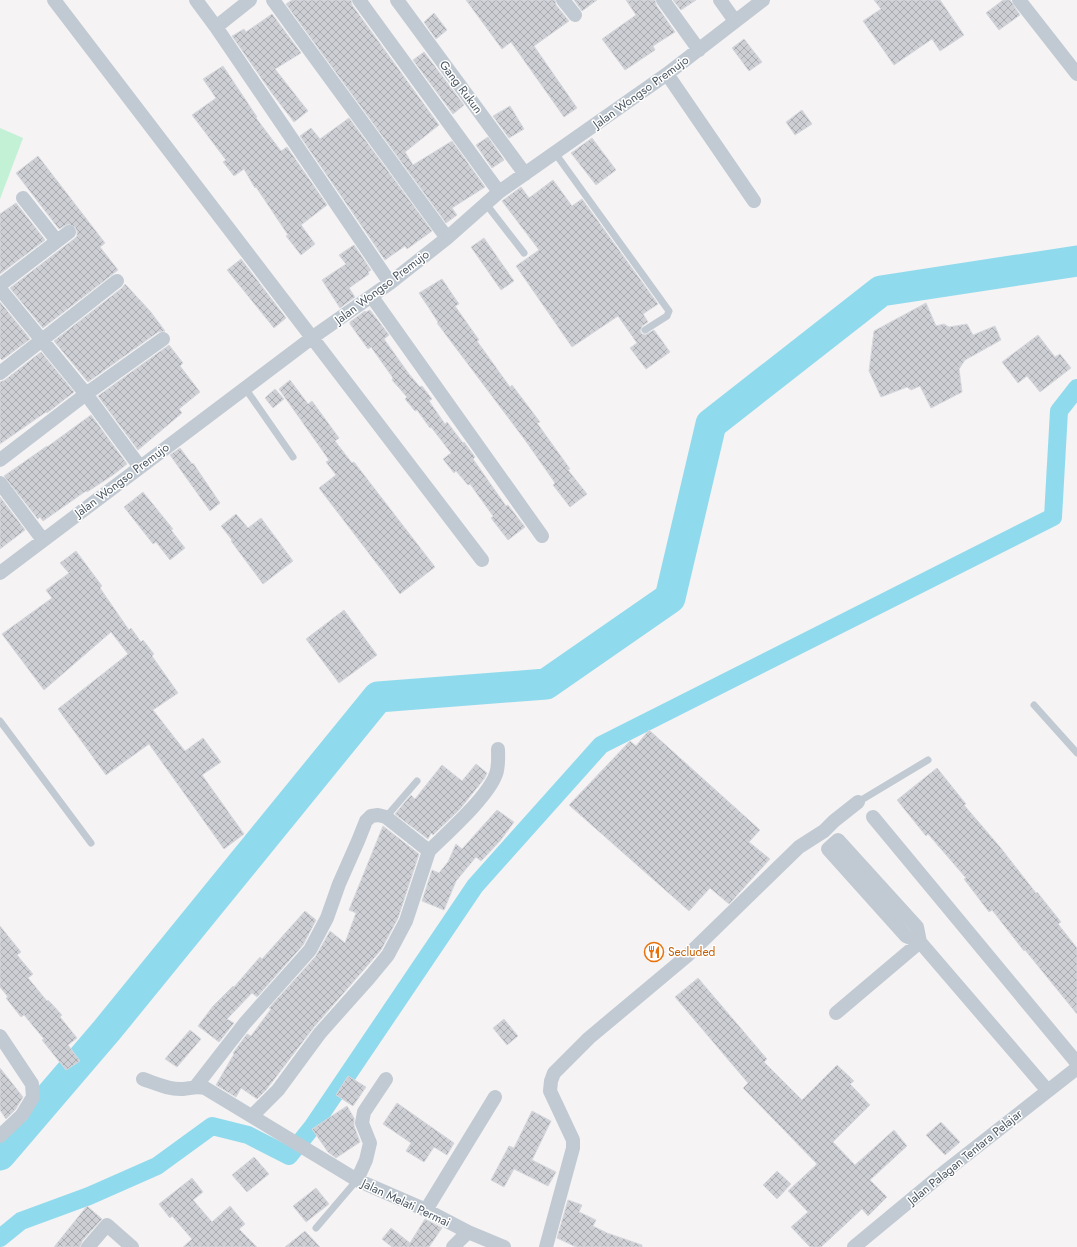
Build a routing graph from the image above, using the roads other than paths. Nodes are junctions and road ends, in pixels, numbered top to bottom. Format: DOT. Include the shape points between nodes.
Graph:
graph roads {
  1 [pos="54,0"];
  2 [pos="196,0"];
  3 [pos="250,0"];
  4 [pos="273,0"];
  5 [pos="359,0"];
  6 [pos="397,0"];
  7 [pos="563,0"];
  8 [pos="663,0"];
  9 [pos="720,0"];
  10 [pos="763,0"];
  11 [pos="1019,0"];
  12 [pos="574,16"];
  13 [pos="735,21"];
  14 [pos="216,27"];
  15 [pos="700,50"];
  16 [pos="667,74"];
  17 [pos="1077,74"];
  18 [pos="556,153"];
  19 [pos="525,174"];
  20 [pos="499,192"];
  21 [pos="23,198"];
  22 [pos="754,201"];
  23 [pos="486,204"];
  24 [pos="69,232"];
  25 [pos="447,238"];
  26 [pos="57,241"];
  27 [pos="524,254"];
  28 [pos="117,281"];
  29 [pos="390,283"];
  30 [pos="0,285"];
  31 [pos="0,289"];
  32 [pos="372,296"];
  33 [pos="645,330"];
  34 [pos="312,337"];
  35 [pos="163,339"];
  36 [pos="42,340"];
  37 [pos="0,373"];
  38 [pos="245,388"];
  39 [pos="86,394"];
  40 [pos="293,458"];
  41 [pos="0,460"];
  42 [pos="140,467"];
  43 [pos="0,483"];
  44 [pos="542,536"];
  45 [pos="43,540"];
  46 [pos="482,560"];
  47 [pos="0,573"];
  48 [pos="1034,705"];
  49 [pos="0,721"];
  50 [pos="498,749"];
  51 [pos="1077,753"];
  52 [pos="928,760"];
  53 [pos="417,781"];
  54 [pos="858,802"];
  55 [pos="386,817"];
  56 [pos="872,817"];
  57 [pos="91,843"];
  58 [pos="429,850"];
  59 [pos="920,942"];
  60 [pos="836,1013"];
  61 [pos="0,1036"];
  62 [pos="1077,1063"];
  63 [pos="1077,1068"];
  64 [pos="143,1078"];
  65 [pos="386,1079"];
  66 [pos="196,1086"];
  67 [pos="1048,1091"];
  68 [pos="495,1097"];
  69 [pos="252,1116"];
  70 [pos="0,1136"];
  71 [pos="357,1180"];
  72 [pos="426,1210"];
  73 [pos="316,1228"];
  74 [pos="468,1232"];
  75 [pos="88,1247"];
  76 [pos="132,1247"];
  77 [pos="453,1247"];
  78 [pos="504,1247"];
  79 [pos="546,1247"];
  80 [pos="854,1247"];
  1 -- 34 [label="street"];
  2 -- 14 [label="street"];
  3 -- 14 [label="street"];
  4 -- 25 [label="street"];
  5 -- 20 [label="street"];
  6 -- 19 [label="street, Gang Rukun"];
  7 -- 12 [label="street"];
  8 -- 15 [label="street"];
  9 -- 13 [label="street"];
  10 -- 13 [label="street, Jalan Wongso Premujo"];
  11 -- 17 [label="street"];
  13 -- 15 [label="street, Jalan Wongso Premujo"];
  14 -- 29 [label="street"];
  15 -- 16 [label="street, Jalan Wongso Premujo"];
  16 -- 18 [label="street, Jalan Wongso Premujo"];
  16 -- 22 [label="street"];
  18 -- 19 [label="street, Jalan Wongso Premujo"];
  18 -- 33 [label="lane" via="668,311 667,316"];
  19 -- 20 [label="street, Jalan Wongso Premujo"];
  20 -- 23 [label="street, Jalan Wongso Premujo"];
  21 -- 26 [label="street"];
  23 -- 25 [label="street, Jalan Wongso Premujo"];
  23 -- 27 [label="lane"];
  24 -- 26 [label="street"];
  25 -- 29 [label="street, Jalan Wongso Premujo"];
  26 -- 30 [label="street"];
  28 -- 36 [label="street"];
  29 -- 32 [label="street, Jalan Wongso Premujo"];
  31 -- 36 [label="street"];
  32 -- 34 [label="street, Jalan Wongso Premujo"];
  32 -- 44 [label="street"];
  34 -- 38 [label="street, Jalan Wongso Premujo"];
  34 -- 46 [label="street"];
  35 -- 39 [label="street"];
  36 -- 37 [label="street"];
  36 -- 39 [label="street"];
  38 -- 40 [label="lane"];
  38 -- 42 [label="street, Jalan Wongso Premujo"];
  39 -- 41 [label="street"];
  39 -- 42 [label="street"];
  42 -- 45 [label="street, Jalan Wongso Premujo"];
  43 -- 45 [label="street"];
  45 -- 47 [label="street, Jalan Wongso Premujo"];
  48 -- 51 [label="lane"];
  49 -- 57 [label="lane"];
  50 -- 58 [label="street" via="497,773 489,787 452,829"];
  52 -- 54 [label="lane"];
  53 -- 55 [label="lane"];
  54 -- 79 [label="street" via="824,831 799,847 687,956 589,1038 554,1073 550,1091 573,1140 573,1148"];
  55 -- 58 [label="street"];
  55 -- 66 [label="street" via="371,816 366,821 327,918 310,950 245,1023"];
  56 -- 62 [label="street"];
  58 -- 69 [label="street" via="406,921 388,954 320,1034 278,1090"];
  59 -- 59 [label="street" via="917,927 838,840 828,849 906,936"];
  59 -- 60 [label="street"];
  59 -- 67 [label="street"];
  61 -- 70 [label="street" via="32,1084 33,1098 22,1115"];
  63 -- 67 [label="street, Jalan Palagan Tentara Pelajar"];
  64 -- 66 [label="street" via="182,1089"];
  65 -- 71 [label="street" via="364,1112 362,1123 370,1143"];
  66 -- 69 [label="street" via="205,1088"];
  67 -- 80 [label="street, Jalan Palagan Tentara Pelajar"];
  68 -- 72 [label="street"];
  69 -- 71 [label="street, Jalan Melati Permai"];
  71 -- 72 [label="street, Jalan Melati Permai"];
  71 -- 73 [label="lane"];
  72 -- 74 [label="street, Jalan Melati Permai"];
  74 -- 77 [label="street"];
  74 -- 78 [label="street, Jalan Melati Permai"];
  75 -- 76 [label="street" via="107,1225"];
}
